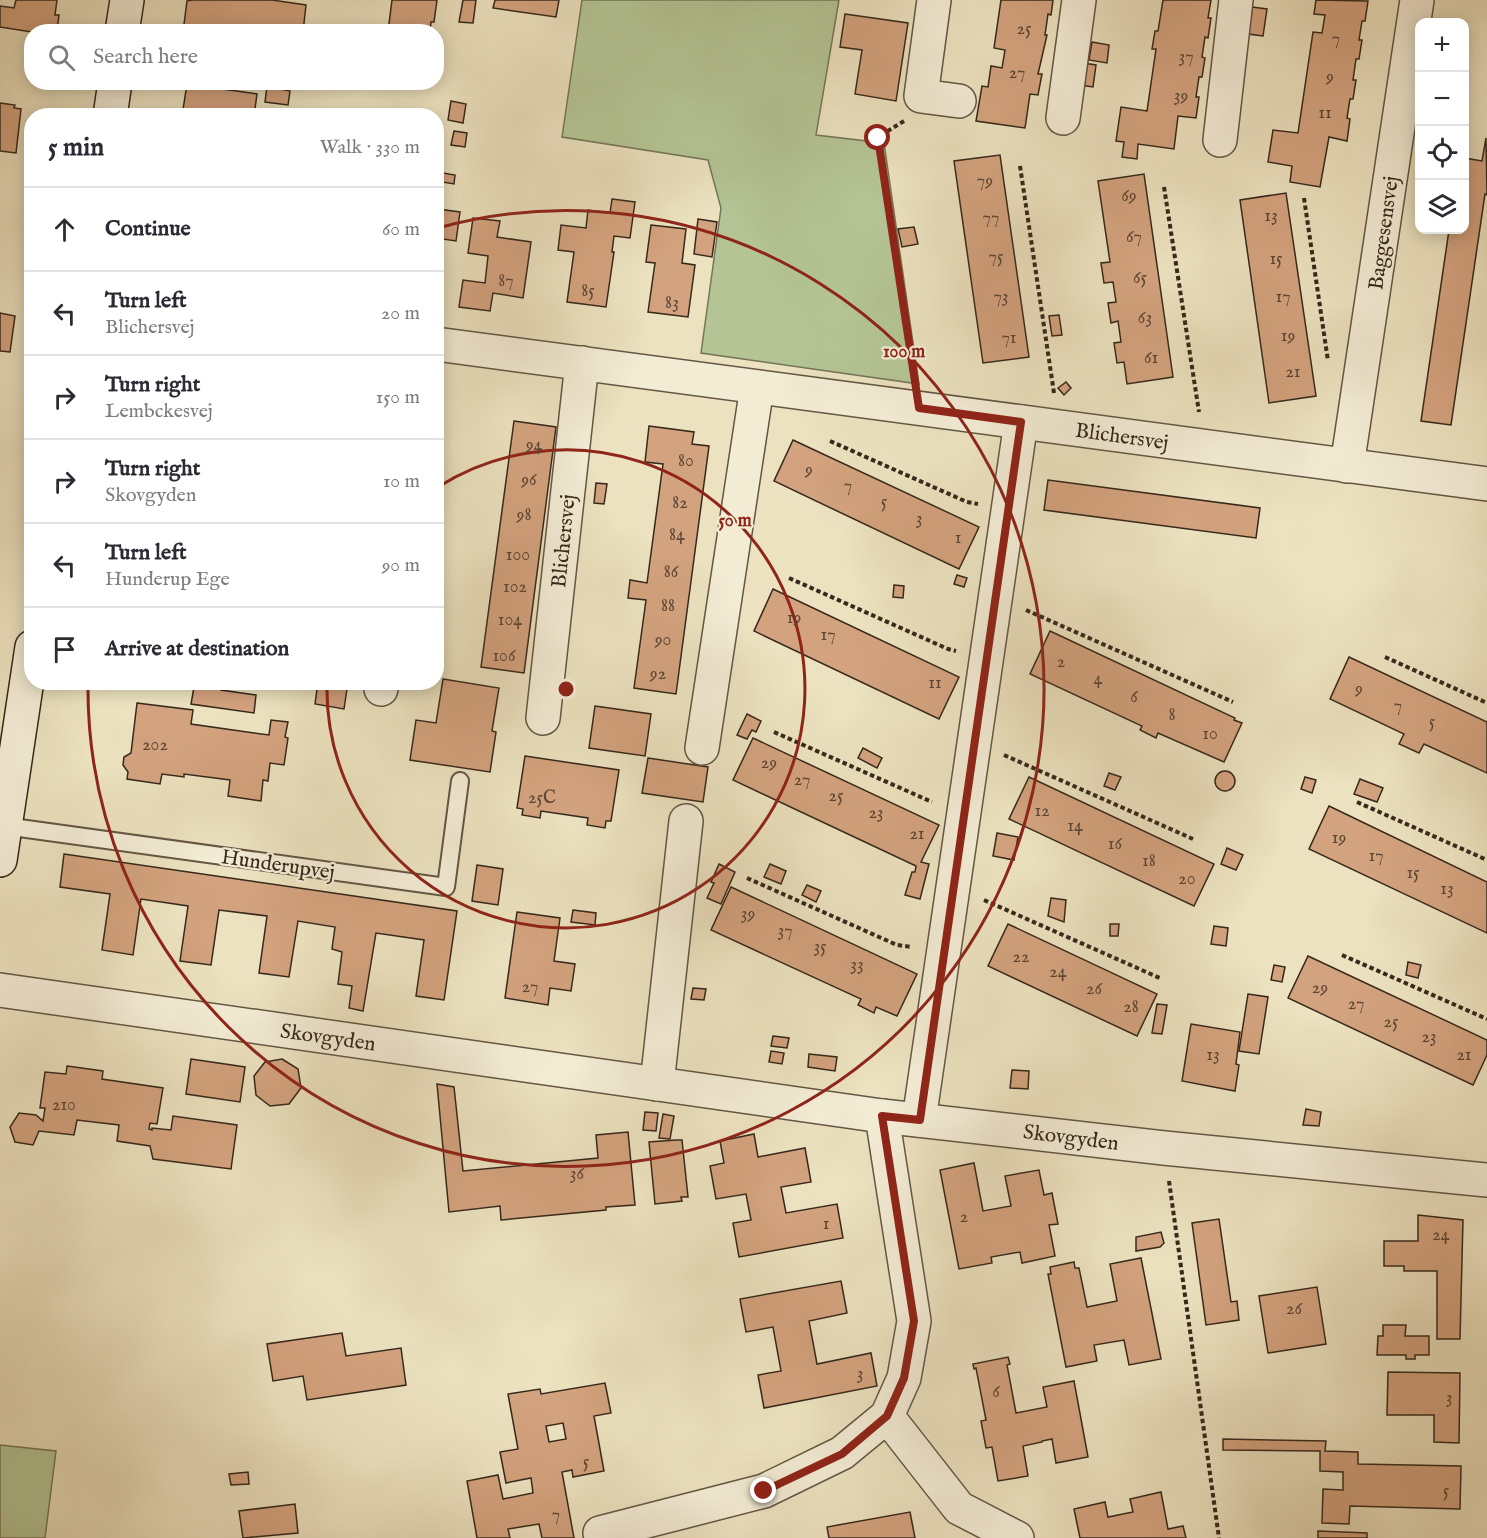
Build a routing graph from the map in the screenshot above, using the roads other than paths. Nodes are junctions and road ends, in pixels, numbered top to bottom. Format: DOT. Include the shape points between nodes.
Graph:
graph roads {
  1 [pos="127,0"];
  2 [pos="934,0"];
  3 [pos="1079,0"];
  4 [pos="1236,0"];
  5 [pos="1417,0"];
  6 [pos="123,24"];
  7 [pos="114,90"];
  8 [pos="959,101"];
  9 [pos="111,108"];
  10 [pos="1063,118"];
  11 [pos="1220,140"];
  12 [pos="444,345"];
  13 [pos="582,363"];
  14 [pos="758,387"];
  15 [pos="1021,422"];
  16 [pos="1347,466"];
  17 [pos="1487,484"];
  18 [pos="25,690"];
  19 [pos="543,718"];
  20 [pos="702,748"];
  21 [pos="460,781"];
  22 [pos="686,821"];
  23 [pos="5,825"];
  24 [pos="0,860"];
  25 [pos="0,990"];
  26 [pos="657,1084"];
  27 [pos="882,1116"];
  28 [pos="920,1120"];
  29 [pos="1487,1180"];
  30 [pos="887,1416"];
  31 [pos="600,1533"];
  32 [pos="1017,1538"];
  1 -- 6 [label="street"];
  2 -- 8 [label="street" via="921,96"];
  3 -- 10 [label="street"];
  4 -- 11 [label="street"];
  5 -- 16 [label="street, Baggesensvej"];
  7 -- 9 [label="street"];
  12 -- 13 [label="street, Blichersvej"];
  13 -- 14 [label="street, Blichersvej"];
  13 -- 19 [label="street, Blichersvej"];
  14 -- 15 [label="street, Blichersvej"];
  14 -- 20 [label="street"];
  15 -- 16 [label="street, Blichersvej"];
  15 -- 28 [label="street"];
  16 -- 17 [label="street, Blichersvej"];
  18 -- 23 [label="street"];
  21 -- 23 [label="lane, Hunderupvej" via="446,887"];
  22 -- 26 [label="street"];
  23 -- 24 [label="street"];
  25 -- 26 [label="street, Skovgyden"];
  26 -- 27 [label="street, Skovgyden"];
  27 -- 28 [label="street, Skovgyden"];
  27 -- 30 [label="street" via="914,1321 904,1378"];
  28 -- 29 [label="street, Skovgyden"];
  30 -- 31 [label="street" via="842,1454 764,1491"];
  30 -- 32 [label="street" via="959,1508"];
}
